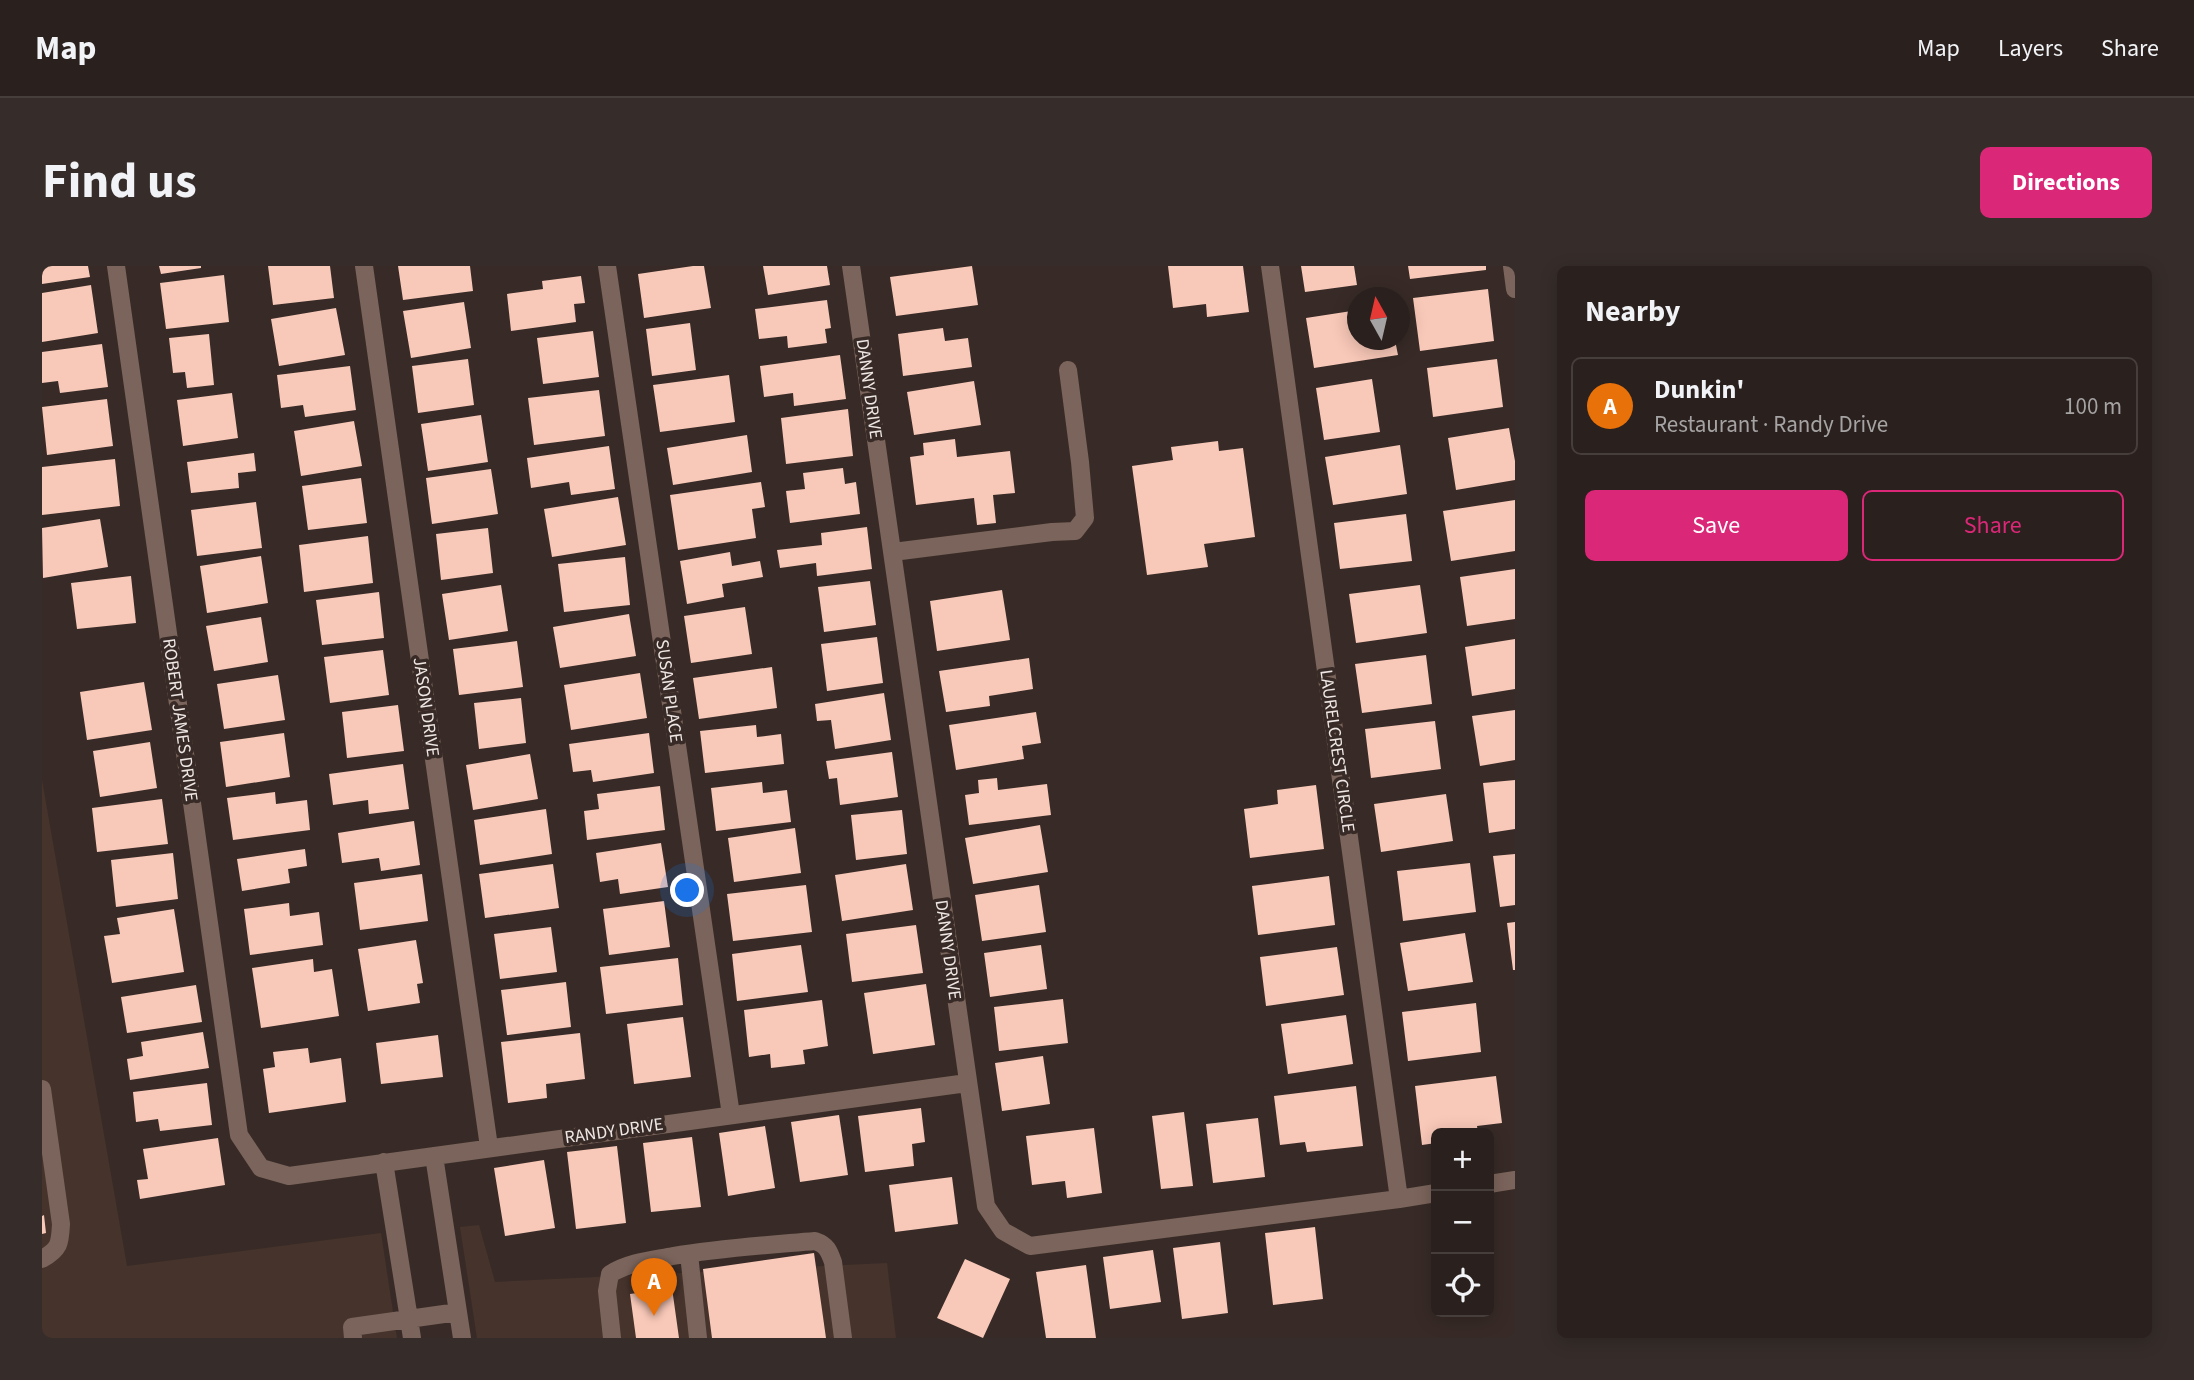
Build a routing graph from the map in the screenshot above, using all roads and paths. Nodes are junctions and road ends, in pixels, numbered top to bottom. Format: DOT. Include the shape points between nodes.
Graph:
graph roads {
  1 [pos="116,266"];
  2 [pos="364,266"];
  3 [pos="607,266"];
  4 [pos="851,266"];
  5 [pos="1270,266"];
  6 [pos="1512,266"];
  7 [pos="1515,289"];
  8 [pos="1068,370"];
  9 [pos="893,552"];
  10 [pos="967,1083"];
  11 [pos="42,1089"];
  12 [pos="731,1115"];
  13 [pos="489,1147"];
  14 [pos="434,1156"];
  15 [pos="384,1162"];
  16 [pos="261,1168"];
  17 [pos="1515,1180"];
  18 [pos="1494,1183"];
  19 [pos="1431,1194"];
  20 [pos="1399,1199"];
  21 [pos="689,1254"];
  22 [pos="42,1259"];
  23 [pos="458,1312"];
  24 [pos="409,1319"];
  25 [pos="354,1338"];
  26 [pos="412,1338"];
  27 [pos="463,1338"];
  28 [pos="612,1338"];
  29 [pos="698,1338"];
  30 [pos="843,1338"];
  1 -- 16 [label="street, ROBERT JAMES DRIVE" via="239,1135"];
  2 -- 13 [label="street, JASON DRIVE"];
  3 -- 12 [label="street, SUSAN PLACE"];
  4 -- 9 [label="street, DANNY DRIVE"];
  5 -- 20 [label="street, LAURELCREST CIRCLE"];
  6 -- 7 [label="street"];
  8 -- 9 [label="street" via="1085,518 1075,531"];
  9 -- 10 [label="street, DANNY DRIVE"];
  10 -- 12 [label="street, RANDY DRIVE"];
  10 -- 20 [label="street, DANNY DRIVE" via="986,1206 1003,1231 1030,1246"];
  11 -- 22 [label="street" via="61,1224 60,1244"];
  12 -- 13 [label="street, RANDY DRIVE"];
  13 -- 14 [label="street, RANDY DRIVE"];
  14 -- 15 [label="street, RANDY DRIVE"];
  14 -- 23 [label="street"];
  15 -- 16 [label="street, RANDY DRIVE" via="289,1177"];
  15 -- 24 [label="street"];
  17 -- 18 [label="street"];
  19 -- 20 [label="street"];
  21 -- 28 [label="street" via="621,1267 610,1274 607,1291"];
  21 -- 29 [label="street"];
  21 -- 30 [label="street" via="734,1247 823,1244 833,1262"];
  23 -- 24 [label="street"];
  23 -- 27 [label="street"];
  24 -- 25 [label="street" via="352,1327"];
  24 -- 26 [label="street"];
}
